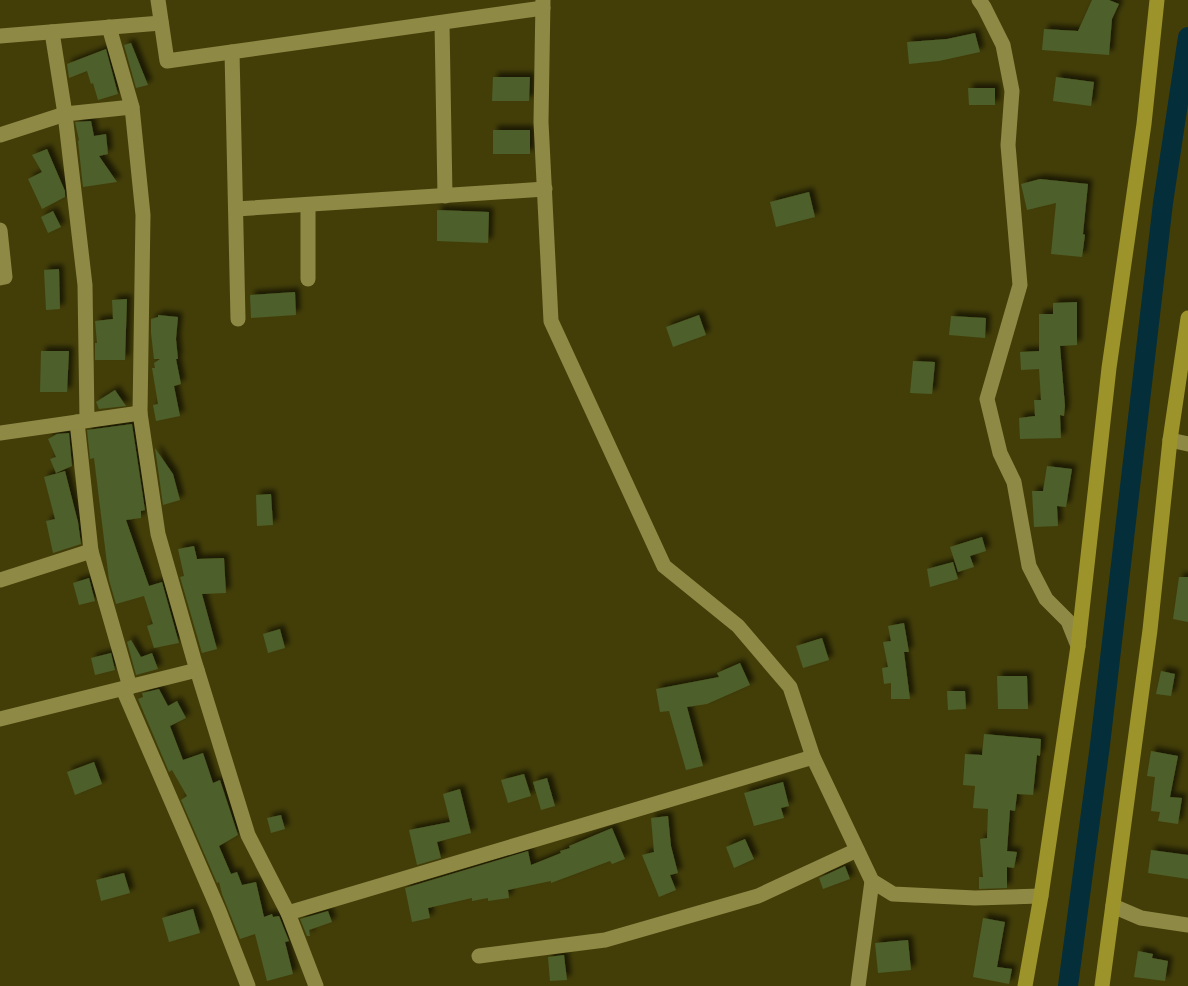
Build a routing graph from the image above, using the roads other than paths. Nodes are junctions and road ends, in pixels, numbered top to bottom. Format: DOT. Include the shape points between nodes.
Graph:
graph roads {
  1 [pos="158,0"];
  2 [pos="979,0"];
  3 [pos="1157,0"];
  4 [pos="543,4"];
  5 [pos="161,23"];
  6 [pos="442,23"];
  7 [pos="109,27"];
  8 [pos="52,32"];
  9 [pos="0,36"];
  10 [pos="232,52"];
  11 [pos="132,107"];
  12 [pos="65,114"];
  13 [pos="0,136"];
  14 [pos="545,189"];
  15 [pos="445,196"];
  16 [pos="308,205"];
  17 [pos="236,209"];
  18 [pos="0,230"];
  19 [pos="0,278"];
  20 [pos="308,278"];
  21 [pos="238,318"];
  22 [pos="1188,318"];
  23 [pos="140,413"];
  24 [pos="82,421"];
  25 [pos="0,433"];
  26 [pos="1170,440"];
  27 [pos="1188,444"];
  28 [pos="92,551"];
  29 [pos="0,580"];
  30 [pos="1078,646"];
  31 [pos="197,670"];
  32 [pos="127,688"];
  33 [pos="0,719"];
  34 [pos="813,757"];
  35 [pos="857,850"];
  36 [pos="872,882"];
  37 [pos="1041,896"];
  38 [pos="1113,906"];
  39 [pos="288,913"];
  40 [pos="1188,925"];
  41 [pos="479,956"];
  42 [pos="248,986"];
  43 [pos="316,986"];
  44 [pos="858,986"];
  45 [pos="1025,986"];
  46 [pos="1102,986"];
  1 -- 5 [label="street"];
  2 -- 30 [label="street" via="1003,45 1012,91 1008,145 1020,285 987,399 1000,453 1014,482 1028,566 1046,599 1068,621"];
  3 -- 30 [label="main road" via="1144,124 1109,368"];
  4 -- 6 [label="street"];
  4 -- 14 [label="street" via="541,122"];
  5 -- 7 [label="street"];
  5 -- 10 [label="street" via="167,61"];
  6 -- 10 [label="street"];
  6 -- 15 [label="street"];
  7 -- 8 [label="street"];
  7 -- 11 [label="street"];
  8 -- 9 [label="street"];
  8 -- 12 [label="street"];
  10 -- 17 [label="street"];
  11 -- 12 [label="street"];
  11 -- 23 [label="street" via="143,215"];
  12 -- 13 [label="street"];
  12 -- 24 [label="street" via="85,285"];
  14 -- 15 [label="street"];
  14 -- 34 [label="street" via="551,321 664,566 738,626 790,687"];
  15 -- 16 [label="street"];
  16 -- 17 [label="street"];
  16 -- 20 [label="street"];
  17 -- 21 [label="street"];
  18 -- 19 [label="street" via="5,277"];
  22 -- 26 [label="main road"];
  23 -- 24 [label="street"];
  23 -- 31 [label="street" via="158,534"];
  24 -- 25 [label="street"];
  24 -- 28 [label="street"];
  26 -- 27 [label="street"];
  26 -- 38 [label="main road" via="1150,630"];
  28 -- 29 [label="street"];
  28 -- 32 [label="street"];
  30 -- 37 [label="main road"];
  31 -- 32 [label="street"];
  31 -- 39 [label="street" via="248,835"];
  32 -- 33 [label="street"];
  32 -- 42 [label="street"];
  34 -- 35 [label="street"];
  34 -- 39 [label="street"];
  35 -- 36 [label="street"];
  35 -- 41 [label="street" via="758,896 614,938"];
  36 -- 37 [label="street" via="893,894 975,898"];
  36 -- 44 [label="street"];
  37 -- 45 [label="main road"];
  38 -- 40 [label="street" via="1141,918"];
  38 -- 46 [label="main road"];
  39 -- 43 [label="street"];
}
